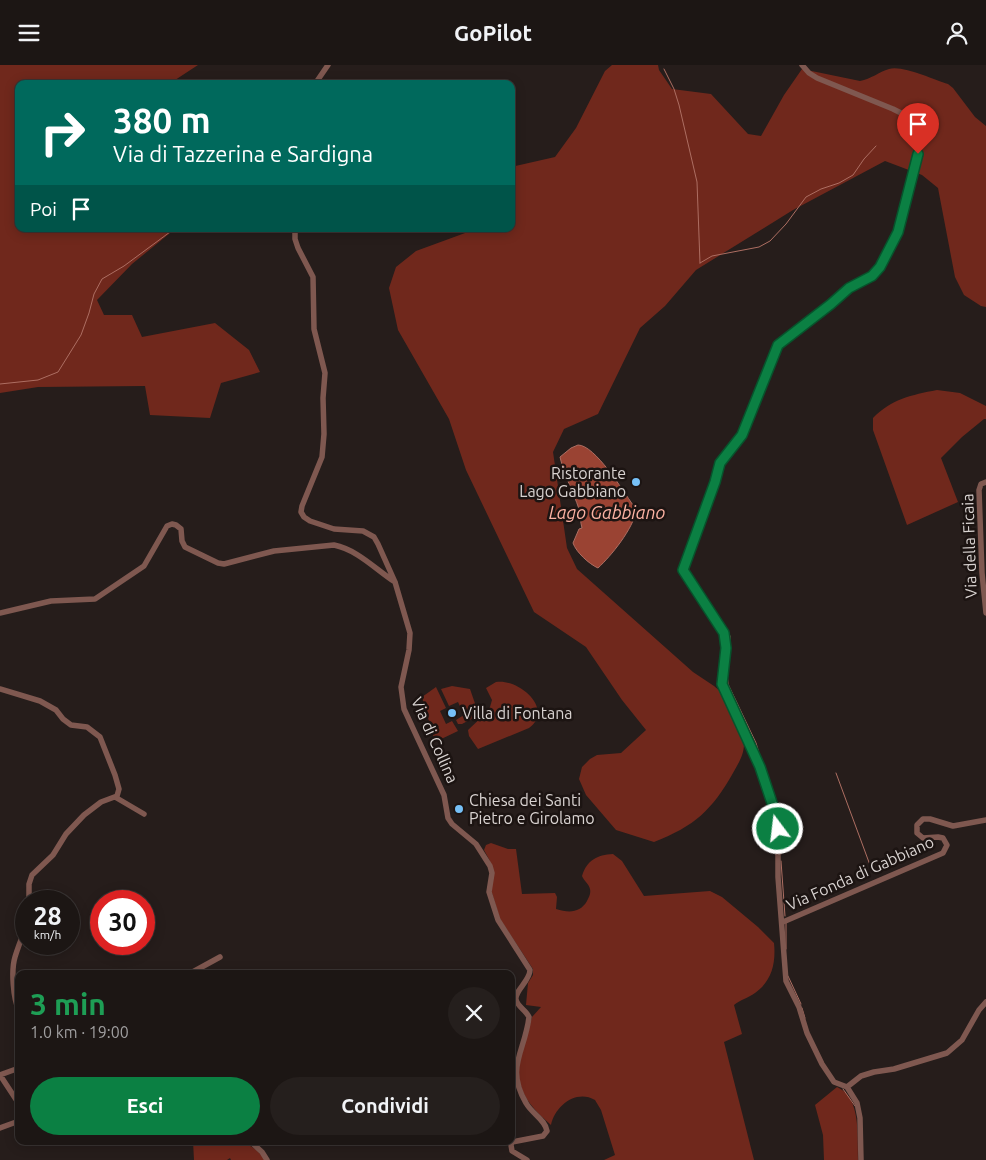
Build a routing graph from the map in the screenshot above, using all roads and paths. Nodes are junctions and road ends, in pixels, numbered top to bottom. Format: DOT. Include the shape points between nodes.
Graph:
graph roads {
  1 [pos="328,65"];
  2 [pos="802,65"];
  3 [pos="318,80"];
  4 [pos="295,232"];
  5 [pos="986,482"];
  6 [pos="395,582"];
  7 [pos="0,613"];
  8 [pos="986,613"];
  9 [pos="0,689"];
  10 [pos="115,797"];
  11 [pos="144,814"];
  12 [pos="986,820"];
  13 [pos="29,890"];
  14 [pos="783,922"];
  15 [pos="16,955"];
  16 [pos="220,957"];
  17 [pos="196,970"];
  18 [pos="15,996"];
  19 [pos="986,1002"];
  20 [pos="15,1070"];
  21 [pos="0,1075"];
  22 [pos="847,1087"];
  23 [pos="15,1098"];
  24 [pos="15,1122"];
  25 [pos="0,1128"];
  26 [pos="515,1142"];
  27 [pos="254,1145"];
  28 [pos="511,1145"];
  29 [pos="268,1160"];
  30 [pos="528,1160"];
  31 [pos="861,1160"];
  1 -- 3 [label="street"];
  2 -- 14 [label="street" via="817,78 905,115 918,127 920,136 914,175 898,232 883,263 872,276 849,288 778,345 742,435 720,463 683,570 724,633 726,648 722,684 760,767 778,821 778,877"];
  4 -- 6 [label="street, Via di Collina" via="298,249 313,277 314,329 325,373 322,457 301,512 316,524 342,531 359,529 371,535"];
  5 -- 8 [label="street, Via della Ficaia" via="979,490"];
  6 -- 7 [label="street" via="356,553 334,545 274,551 233,563 218,563 185,547 181,529 172,524 144,566 95,599 47,601"];
  6 -- 26 [label="street, Via di Collina" via="410,636 401,687 403,705 444,795 448,818 476,844 490,867 489,893 498,920 530,970 516,996 529,1020 516,1073 525,1102 544,1122 547,1131 543,1137"];
  9 -- 10 [label="street" via="40,701 56,710 71,725 87,727 100,737 118,787"];
  10 -- 11 [label="street"];
  10 -- 13 [label="street" via="84,815 66,834 53,855 32,875"];
  12 -- 14 [label="street, Via Fonda di Gabbiano" via="953,826 923,819 917,825 918,833 923,837 943,838 947,845 943,853"];
  14 -- 22 [label="street" via="786,981 822,1064 834,1082"];
  15 -- 18 [label="street" via="13,966"];
  16 -- 17 [label="street"];
  19 -- 22 [label="street" via="962,1040 947,1053 868,1074"];
  20 -- 21 [label="street"];
  21 -- 23 [label="street"];
  22 -- 31 [label="street" via="859,1111"];
  24 -- 25 [label="street"];
  27 -- 29 [label="street"];
  28 -- 30 [label="street, Via di Collina" via="512,1151"];
}
